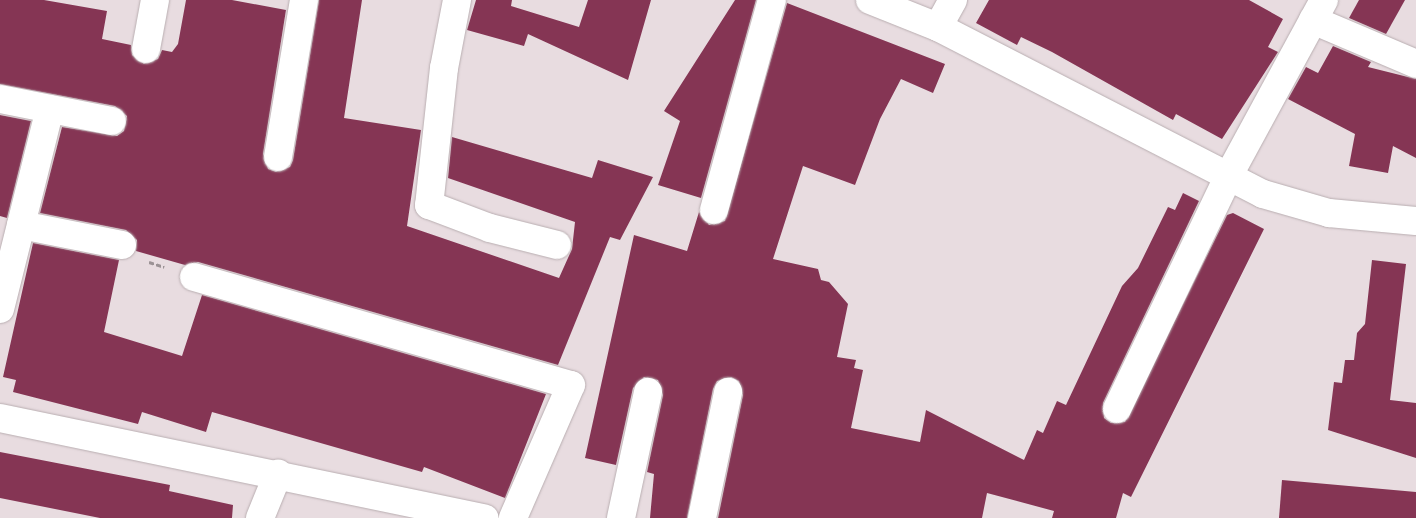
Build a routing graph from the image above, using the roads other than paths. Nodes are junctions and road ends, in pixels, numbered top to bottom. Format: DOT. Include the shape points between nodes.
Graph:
graph roads {
  1 [pos="304,0"];
  2 [pos="457,0"];
  3 [pos="772,0"];
  4 [pos="870,0"];
  5 [pos="953,0"];
  6 [pos="151,1"];
  7 [pos="1316,7"];
  8 [pos="938,27"];
  9 [pos="146,49"];
  10 [pos="1416,64"];
  11 [pos="0,99"];
  12 [pos="50,109"];
  13 [pos="112,121"];
  14 [pos="278,157"];
  15 [pos="1230,175"];
  16 [pos="714,210"];
  17 [pos="1416,221"];
  18 [pos="21,225"];
  19 [pos="122,245"];
  20 [pos="556,245"];
  21 [pos="194,277"];
  22 [pos="0,309"];
  23 [pos="648,392"];
  24 [pos="728,392"];
  25 [pos="1117,410"];
  26 [pos="0,418"];
  27 [pos="278,474"];
  28 [pos="470,517"];
  29 [pos="260,518"];
  30 [pos="513,518"];
  31 [pos="620,518"];
  32 [pos="702,518"];
  1 -- 14 [label="street"];
  2 -- 20 [label="street" via="444,68 429,205 490,228"];
  3 -- 16 [label="street"];
  4 -- 8 [label="street"];
  5 -- 8 [label="street"];
  6 -- 9 [label="street"];
  7 -- 10 [label="street"];
  7 -- 15 [label="street"];
  8 -- 15 [label="street"];
  11 -- 12 [label="street"];
  12 -- 13 [label="street"];
  12 -- 18 [label="street"];
  15 -- 17 [label="street" via="1303,208"];
  15 -- 25 [label="street"];
  18 -- 19 [label="street"];
  18 -- 22 [label="street"];
  21 -- 30 [label="street" via="571,385"];
  23 -- 31 [label="street"];
  24 -- 32 [label="street"];
  26 -- 27 [label="street"];
  27 -- 28 [label="street"];
  27 -- 29 [label="street"];
}
